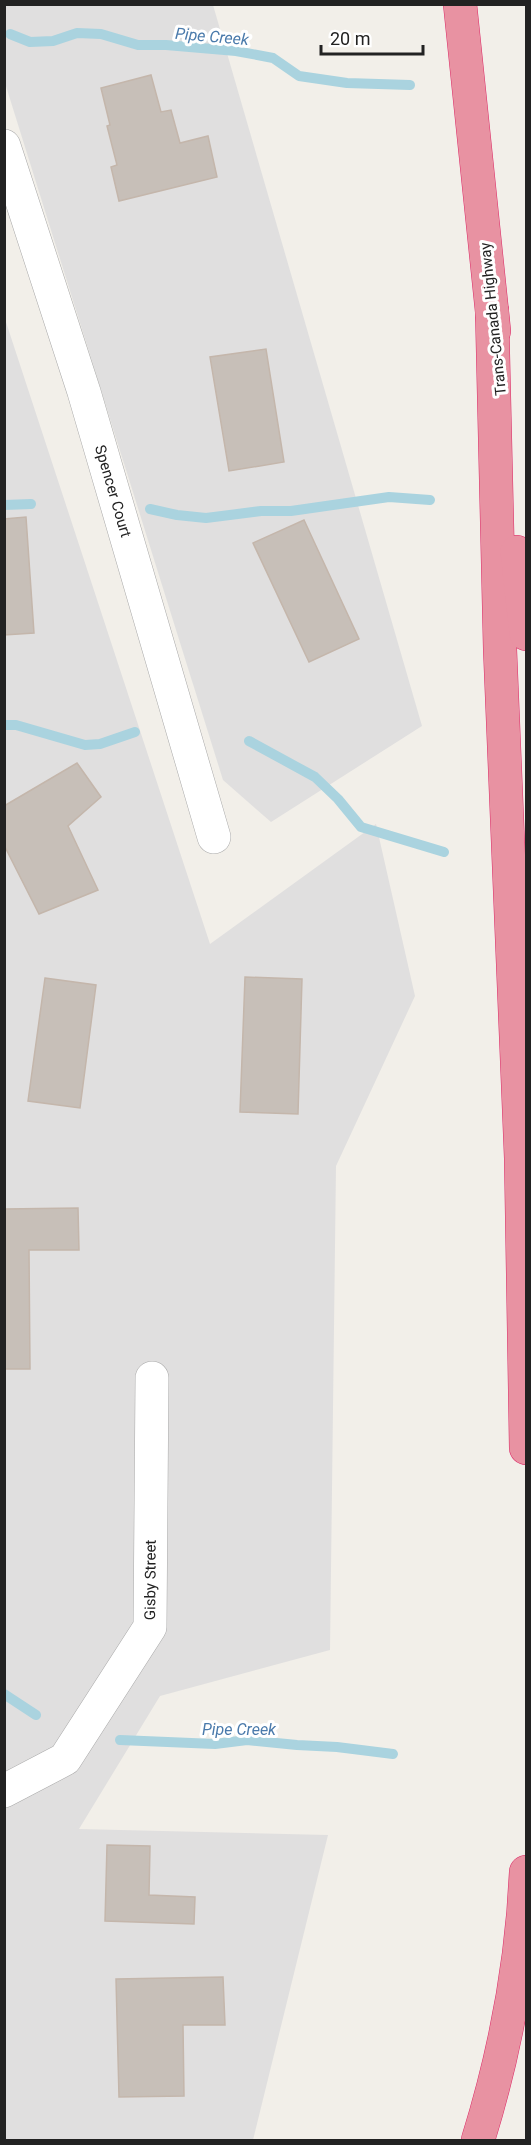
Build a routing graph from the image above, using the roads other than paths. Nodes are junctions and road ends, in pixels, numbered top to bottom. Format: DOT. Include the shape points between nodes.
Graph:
graph roads {
  1 [pos="460,4"];
  2 [pos="4,146"];
  3 [pos="492,310"];
  4 [pos="526,634"];
  5 [pos="214,837"];
  6 [pos="152,1378"];
  7 [pos="526,1448"];
  8 [pos="4,1791"];
  9 [pos="526,1872"];
  10 [pos="478,2140"];
  1 -- 3 [label="highway, Trans-Canada Highway"];
  2 -- 5 [label="street, Spencer Court" via="84,392"];
  3 -- 4 [label="highway, Trans-Canada Highway"];
  3 -- 7 [label="highway" via="500,649 521,1158"];
  6 -- 8 [label="street, Gisby Street" via="150,1627 65,1759"];
  9 -- 10 [label="highway" via="515,1987 494,2088"];
}
